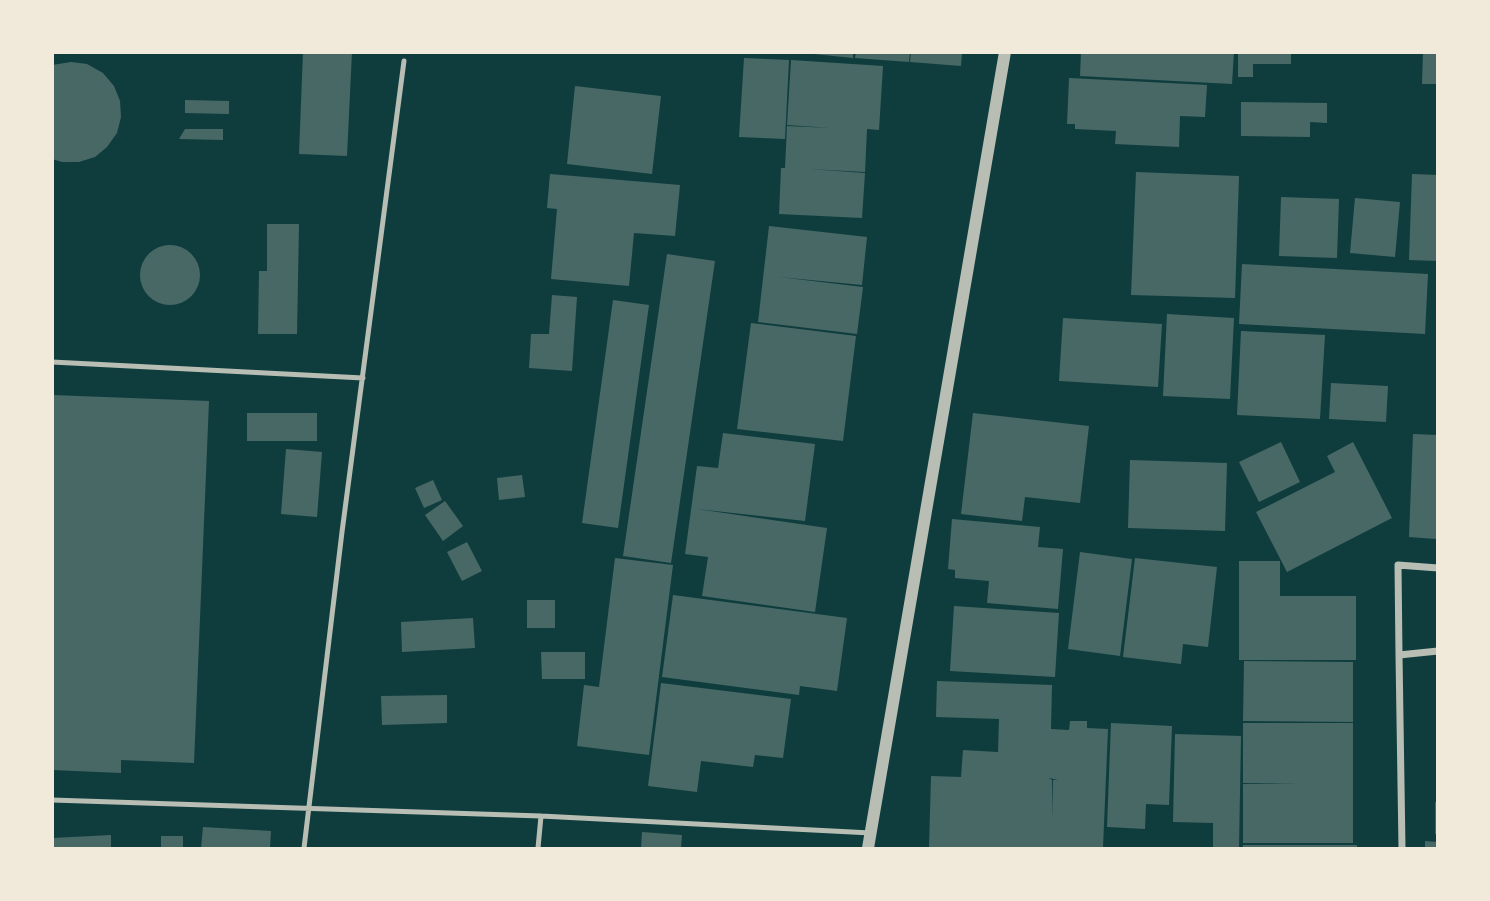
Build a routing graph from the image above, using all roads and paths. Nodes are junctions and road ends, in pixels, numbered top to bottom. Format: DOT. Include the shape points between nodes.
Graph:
graph roads {
  1 [pos="1005,52"];
  2 [pos="404,61"];
  3 [pos="52,362"];
  4 [pos="363,378"];
  5 [pos="1437,568"];
  6 [pos="1437,651"];
  7 [pos="1399,655"];
  8 [pos="52,800"];
  9 [pos="310,807"];
  10 [pos="541,816"];
  11 [pos="871,833"];
  12 [pos="304,849"];
  13 [pos="538,849"];
  14 [pos="868,849"];
  15 [pos="1402,849"];
  1 -- 11 [label="street"];
  2 -- 4 [label="lane"];
  3 -- 4 [label="lane"];
  4 -- 9 [label="lane"];
  5 -- 7 [label="street" via="1398,565"];
  6 -- 7 [label="street"];
  7 -- 15 [label="street"];
  8 -- 9 [label="lane"];
  9 -- 10 [label="lane"];
  9 -- 12 [label="lane"];
  10 -- 11 [label="lane"];
  10 -- 13 [label="lane"];
  11 -- 14 [label="street"];
}
